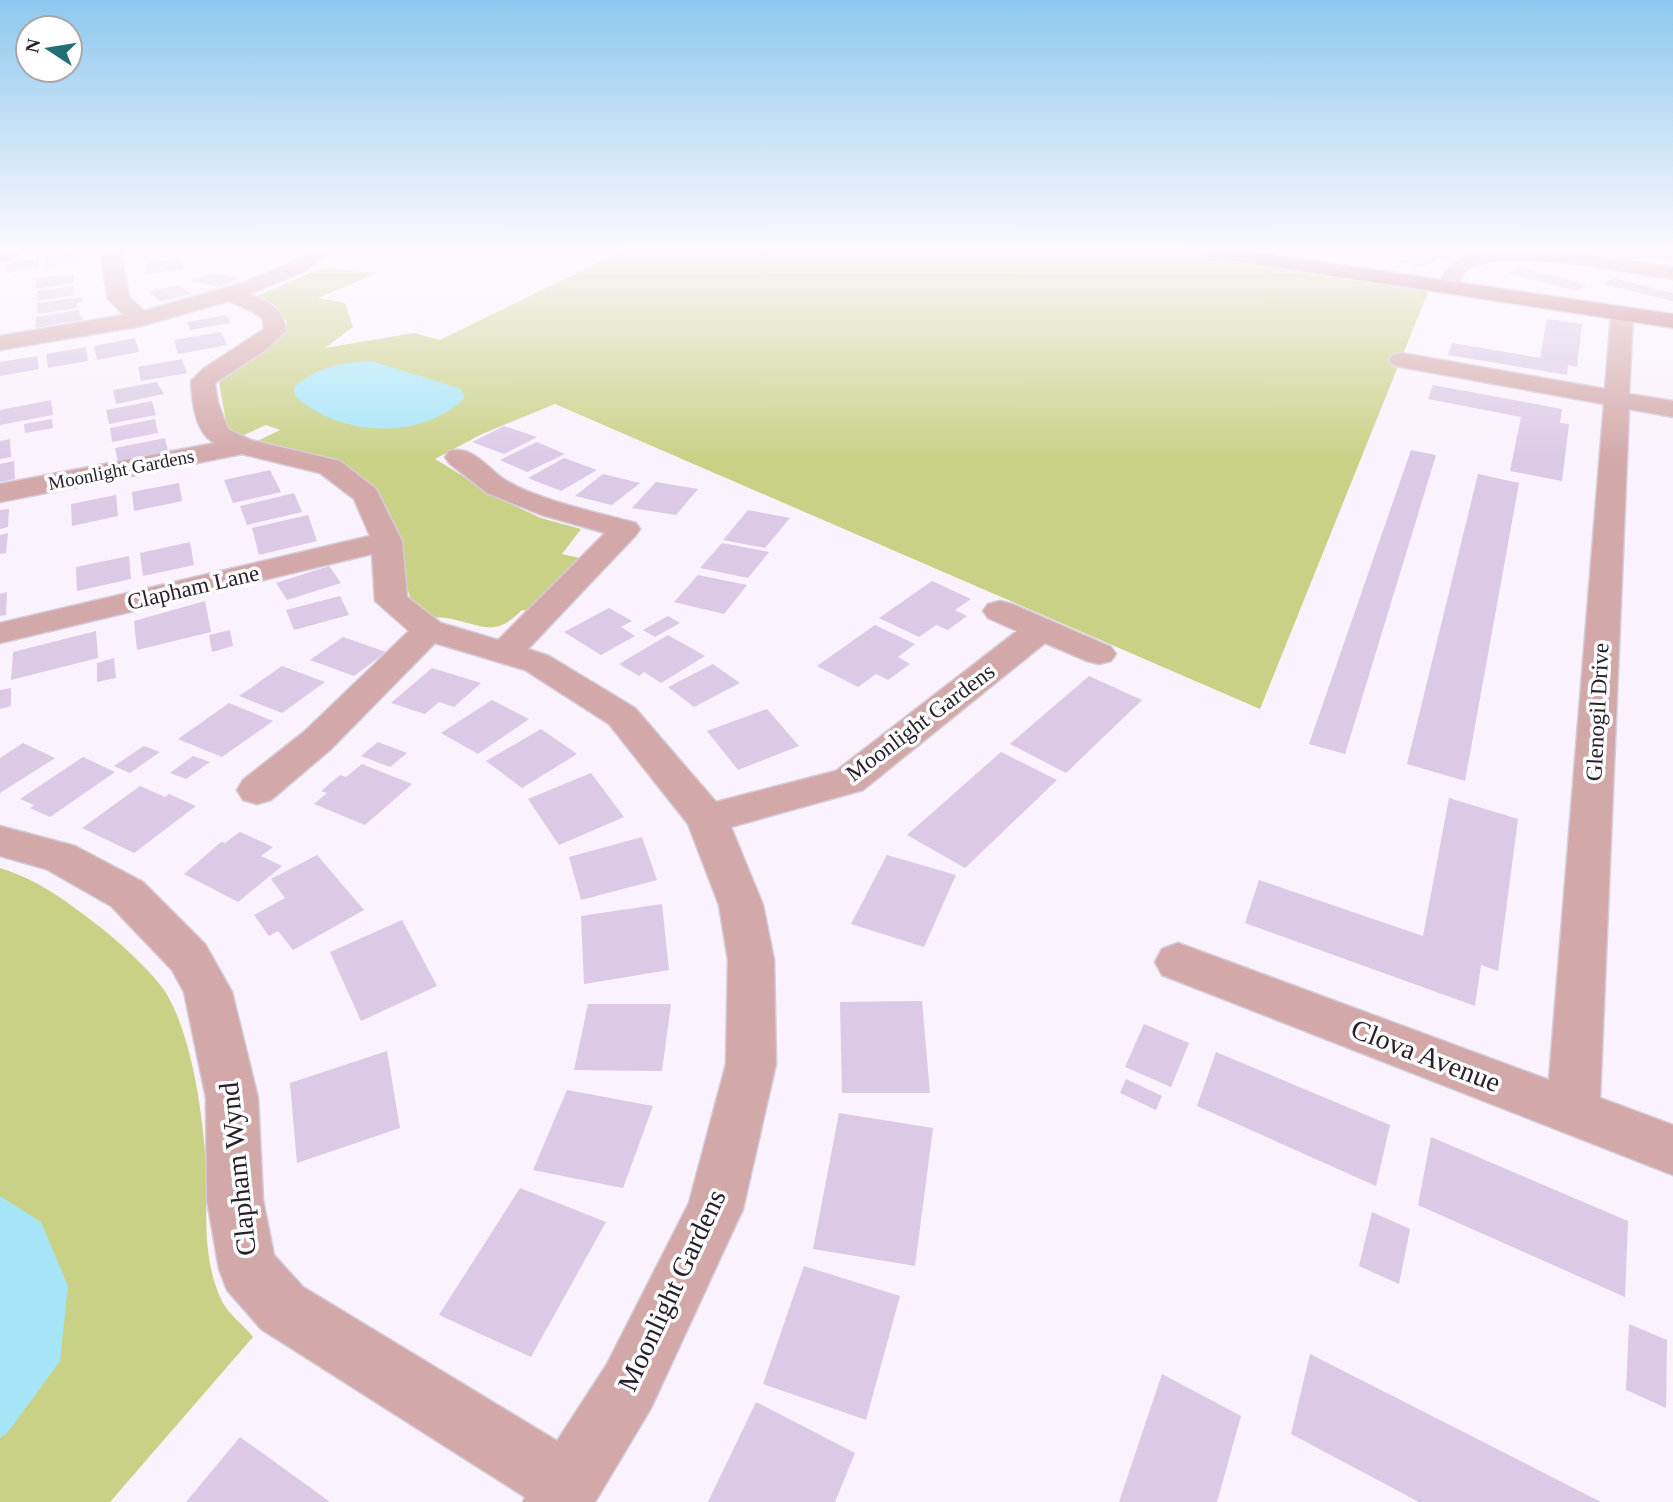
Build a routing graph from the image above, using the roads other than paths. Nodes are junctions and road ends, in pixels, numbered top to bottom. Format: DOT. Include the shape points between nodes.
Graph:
graph roads {
  1 [pos="129,321"];
  2 [pos="274,321"];
  3 [pos="1621,321"];
  4 [pos="0,343"];
  5 [pos="1401,360"];
  6 [pos="1616,399"];
  7 [pos="1673,409"];
  8 [pos="242,446"];
  9 [pos="459,457"];
  10 [pos="0,493"];
  11 [pos="387,541"];
  12 [pos="1000,611"];
  13 [pos="1041,629"];
  14 [pos="429,631"];
  15 [pos="0,633"];
  16 [pos="505,653"];
  17 [pos="1099,654"];
  18 [pos="257,790"];
  19 [pos="707,819"];
  20 [pos="0,841"];
  21 [pos="1178,961"];
  22 [pos="1573,1111"];
  23 [pos="1673,1150"];
  24 [pos="562,1494"];
  1 -- 4 [label="street"];
  2 -- 8 [label="street, Moonlight Gardens" via="275,331 262,344 203,381 205,403 217,434"];
  3 -- 6 [label="street, Glenogil Drive"];
  5 -- 6 [label="street"];
  6 -- 7 [label="street"];
  6 -- 22 [label="street, Glenogil Drive"];
  8 -- 10 [label="street, Moonlight Gardens"];
  8 -- 11 [label="street, Moonlight Gardens" via="330,467 366,495"];
  9 -- 16 [label="street" via="497,486 552,509 625,528"];
  11 -- 14 [label="street, Moonlight Gardens" via="391,601"];
  11 -- 15 [label="street, Clapham Lane"];
  12 -- 13 [label="street"];
  13 -- 17 [label="street"];
  13 -- 19 [label="street, Moonlight Gardens" via="849,781"];
  14 -- 16 [label="street, Moonlight Gardens"];
  14 -- 18 [label="street" via="318,740"];
  16 -- 19 [label="street, Moonlight Gardens" via="537,663 622,716"];
  19 -- 24 [label="street, Moonlight Gardens" via="741,905 751,960 751,1064 715,1209 629,1386"];
  20 -- 24 [label="street, Clapham Wynd" via="60,857 127,894 189,957 208,992 232,1098 235,1200 248,1269 282,1308"];
  21 -- 22 [label="street, Clova Avenue"];
  22 -- 23 [label="street, Clova Avenue"];
}
